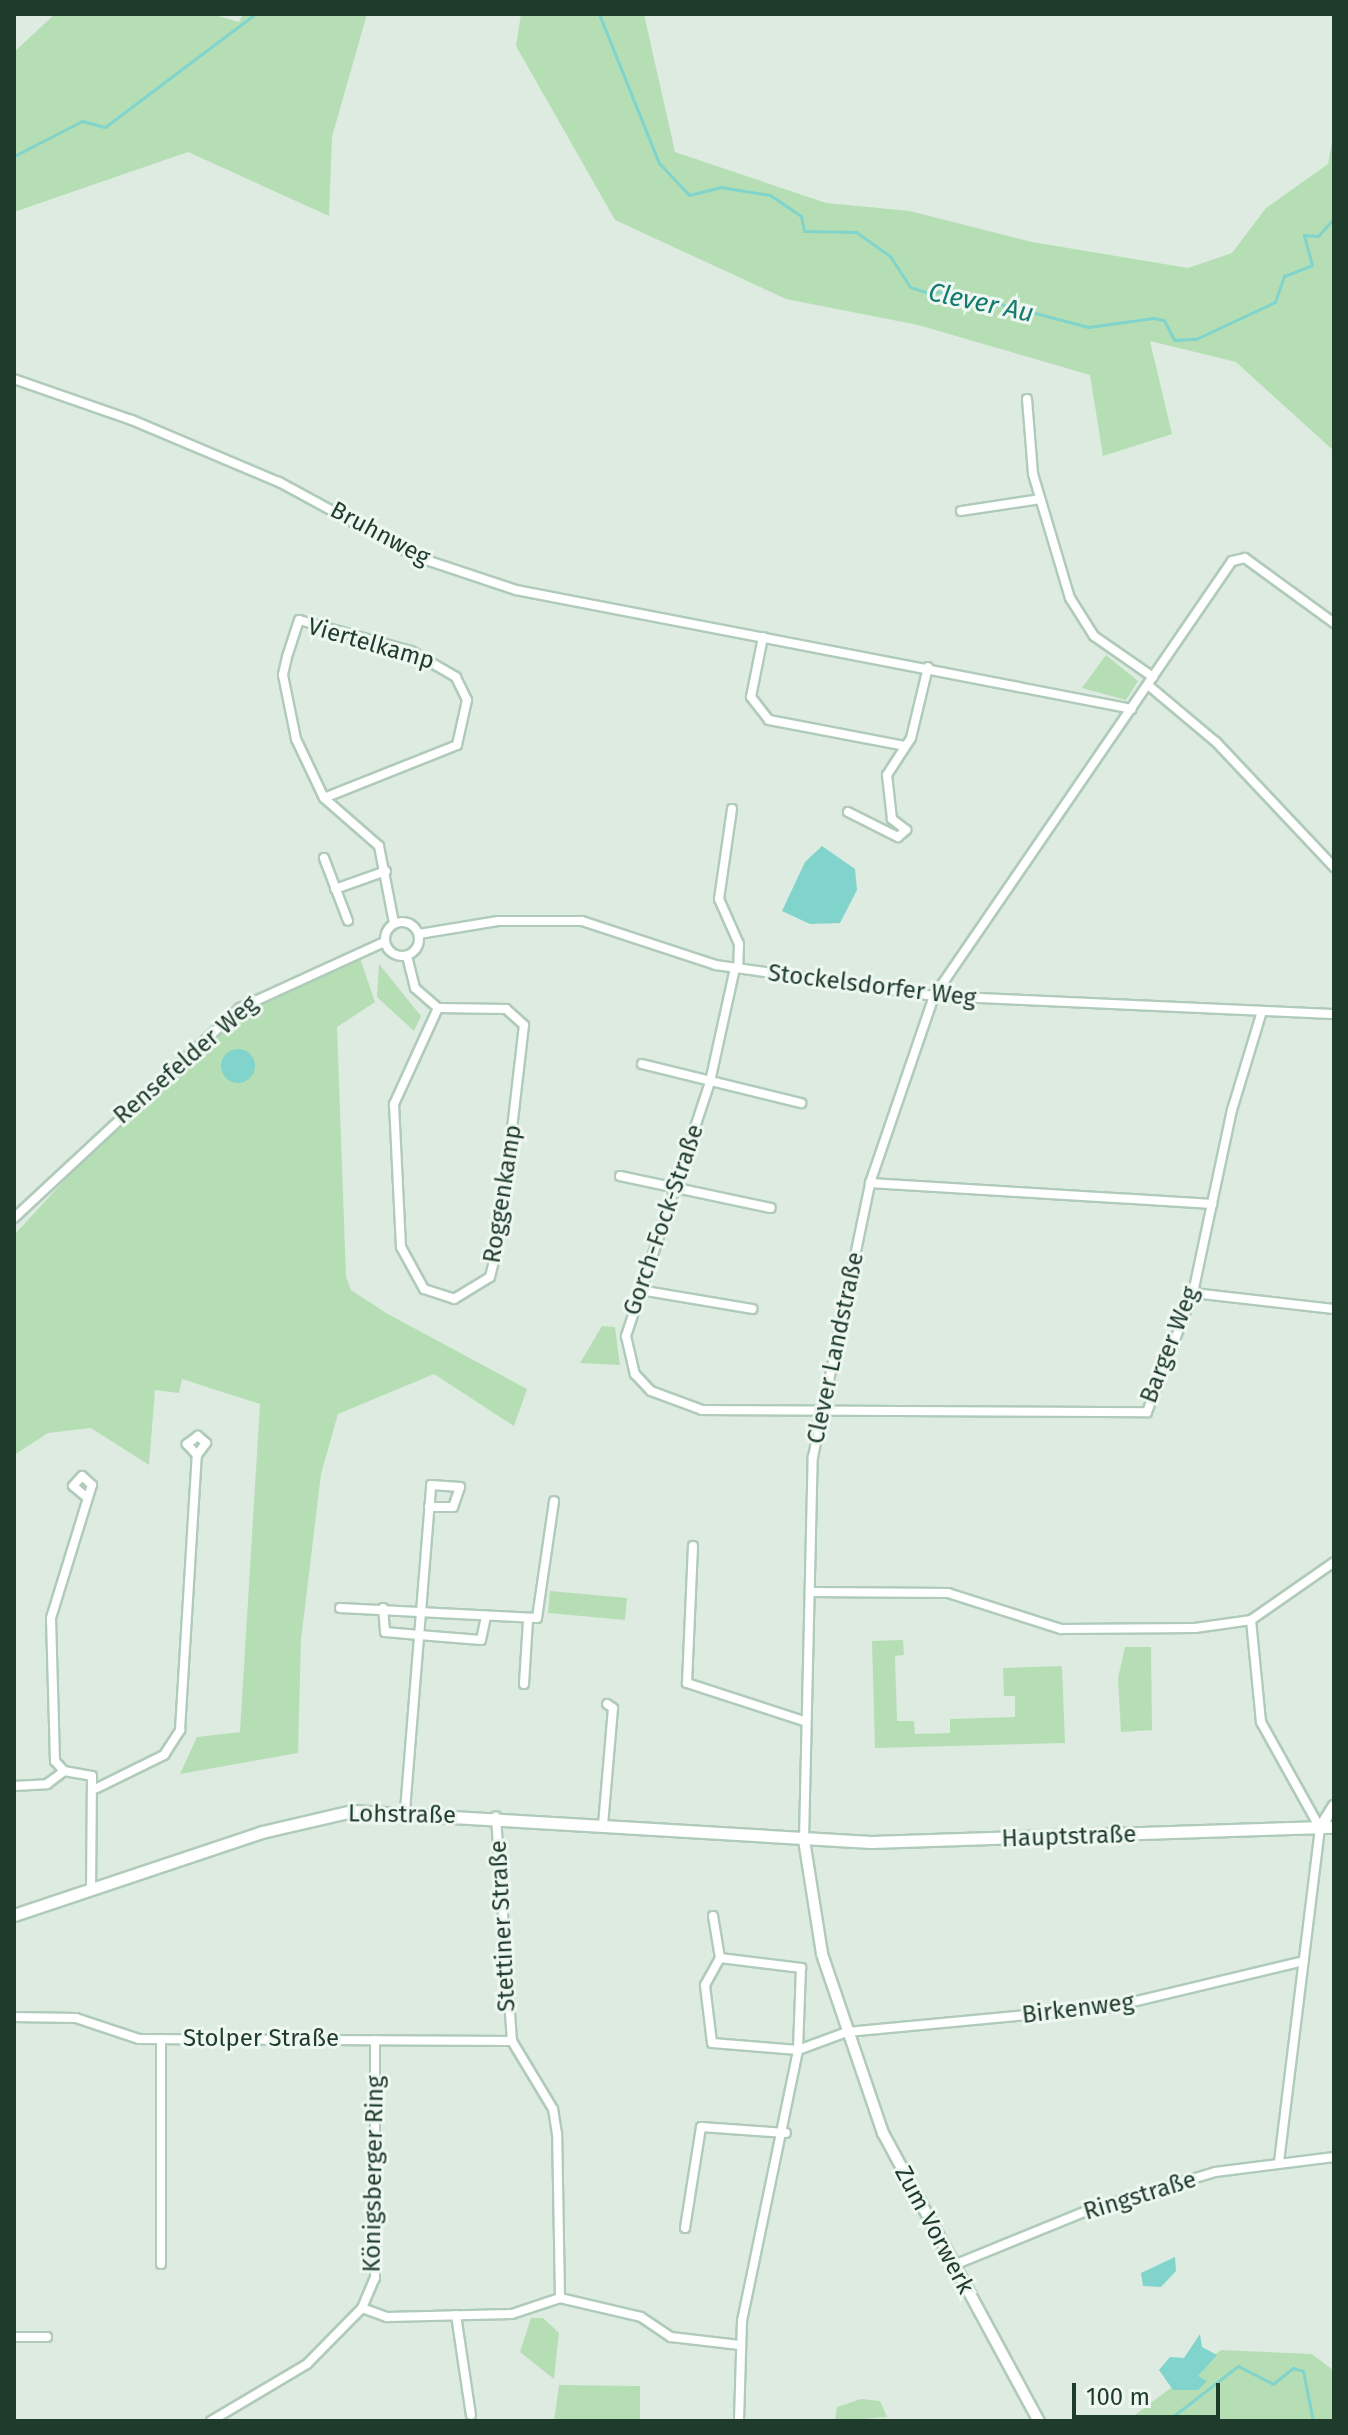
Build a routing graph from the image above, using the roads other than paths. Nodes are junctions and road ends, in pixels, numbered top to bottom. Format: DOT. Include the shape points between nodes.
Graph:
graph roads {
  1 [pos="14,379"];
  2 [pos="1027,399"];
  3 [pos="1040,499"];
  4 [pos="961,511"];
  5 [pos="1334,623"];
  6 [pos="763,637"];
  7 [pos="928,667"];
  8 [pos="1151,681"];
  9 [pos="1132,709"];
  10 [pos="905,746"];
  11 [pos="324,798"];
  12 [pos="732,809"];
  13 [pos="848,812"];
  14 [pos="892,819"];
  15 [pos="886,831"];
  16 [pos="324,858"];
  17 [pos="1334,867"];
  18 [pos="386,871"];
  19 [pos="335,889"];
  20 [pos="348,921"];
  21 [pos="394,923"];
  22 [pos="419,934"];
  23 [pos="384,942"];
  24 [pos="407,956"];
  25 [pos="737,968"];
  26 [pos="934,996"];
  27 [pos="438,1008"];
  28 [pos="1262,1011"];
  29 [pos="1334,1014"];
  30 [pos="642,1064"];
  31 [pos="710,1082"];
  32 [pos="801,1103"];
  33 [pos="620,1176"];
  34 [pos="870,1183"];
  35 [pos="675,1190"];
  36 [pos="1212,1204"];
  37 [pos="771,1208"];
  38 [pos="14,1218"];
  39 [pos="640,1290"];
  40 [pos="1193,1293"];
  41 [pos="752,1309"];
  42 [pos="1334,1309"];
  43 [pos="820,1410"];
  44 [pos="197,1455"];
  45 [pos="84,1495"];
  46 [pos="554,1501"];
  47 [pos="429,1507"];
  48 [pos="693,1546"];
  49 [pos="1334,1562"];
  50 [pos="810,1592"];
  51 [pos="340,1608"];
  52 [pos="383,1608"];
  53 [pos="420,1611"];
  54 [pos="486,1616"];
  55 [pos="528,1620"];
  56 [pos="1251,1620"];
  57 [pos="419,1635"];
  58 [pos="524,1684"];
  59 [pos="607,1704"];
  60 [pos="804,1721"];
  61 [pos="64,1771"];
  62 [pos="14,1786"];
  63 [pos="97,1788"];
  64 [pos="1334,1806"];
  65 [pos="405,1811"];
  66 [pos="496,1817"];
  67 [pos="603,1825"];
  68 [pos="1334,1827"];
  69 [pos="1320,1828"];
  70 [pos="804,1840"];
  71 [pos="91,1890"];
  72 [pos="14,1915"];
  73 [pos="713,1916"];
  74 [pos="720,1958"];
  75 [pos="1304,1961"];
  76 [pos="14,2017"];
  77 [pos="847,2032"];
  78 [pos="161,2039"];
  79 [pos="375,2040"];
  80 [pos="512,2041"];
  81 [pos="798,2050"];
  82 [pos="786,2133"];
  83 [pos="1334,2157"];
  84 [pos="1279,2160"];
  85 [pos="685,2228"];
  86 [pos="161,2264"];
  87 [pos="954,2265"];
  88 [pos="560,2298"];
  89 [pos="362,2308"];
  90 [pos="456,2315"];
  91 [pos="14,2337"];
  92 [pos="47,2337"];
  93 [pos="740,2345"];
  94 [pos="471,2415"];
  95 [pos="211,2421"];
  96 [pos="739,2421"];
  97 [pos="1039,2421"];
  1 -- 6 [label="street, Bruhnweg" via="279,482 417,557 547,598"];
  2 -- 3 [label="street"];
  3 -- 4 [label="street"];
  3 -- 8 [label="street" via="1056,560 1086,623"];
  5 -- 8 [label="street, Clever Landstraße" via="1245,558 1232,561"];
  6 -- 7 [label="street, Bruhnweg"];
  6 -- 10 [label="street" via="751,697 769,720"];
  7 -- 9 [label="street, Bruhnweg"];
  7 -- 10 [label="street"];
  8 -- 9 [label="street, Clever Landstraße"];
  8 -- 17 [label="street"];
  9 -- 26 [label="street, Clever Landstraße"];
  10 -- 14 [label="street" via="887,775"];
  11 -- 11 [label="street, Viertelkamp" via="296,739 283,675 299,620 411,651 456,677 467,700 450,751"];
  11 -- 18 [label="street, Viertelkamp" via="371,835"];
  12 -- 25 [label="street" via="719,899 739,944"];
  13 -- 15 [label="street"];
  14 -- 15 [label="street"];
  14 -- 15 [label="street" via="906,830 898,837"];
  16 -- 19 [label="street"];
  18 -- 19 [label="street"];
  18 -- 21 [label="street, Viertelkamp"];
  19 -- 20 [label="street"];
  21 -- 22 [label="street" via="406,922"];
  21 -- 23 [label="street"];
  22 -- 24 [label="street"];
  22 -- 25 [label="street, Stockelsdorfer Weg" via="498,921 582,921"];
  23 -- 24 [label="street" via="395,955"];
  23 -- 38 [label="street, Rensefelder Weg" via="240,1008"];
  24 -- 27 [label="street" via="415,988"];
  25 -- 26 [label="street, Stockelsdorfer Weg"];
  25 -- 31 [label="street, Gorch-Fock-Straße"];
  26 -- 28 [label="street, Stockelsdorfer Weg"];
  26 -- 34 [label="street, Clever Landstraße"];
  27 -- 27 [label="street, Roggenkamp" via="394,1104 395,1169 401,1247 414,1277 454,1299 490,1277 524,1025 506,1009"];
  28 -- 29 [label="street, Stockelsdorfer Weg"];
  28 -- 36 [label="street, Barger Weg"];
  30 -- 31 [label="street"];
  31 -- 32 [label="street"];
  31 -- 35 [label="street, Gorch-Fock-Straße"];
  33 -- 35 [label="street"];
  34 -- 36 [label="street"];
  34 -- 43 [label="street, Clever Landstraße"];
  35 -- 37 [label="street"];
  35 -- 39 [label="street, Gorch-Fock-Straße"];
  36 -- 40 [label="street, Barger Weg"];
  39 -- 41 [label="street"];
  39 -- 43 [label="street, Gorch-Fock-Straße" via="626,1336 635,1374 651,1391 702,1410"];
  40 -- 42 [label="street"];
  40 -- 43 [label="street, Barger Weg" via="1147,1412"];
  43 -- 50 [label="street, Clever Landstraße"];
  44 -- 63 [label="street" via="180,1730 164,1755"];
  45 -- 61 [label="street" via="51,1618 55,1761"];
  46 -- 55 [label="street" via="544,1609"];
  47 -- 47 [label="street" via="436,1481 460,1487 453,1507"];
  47 -- 53 [label="street"];
  48 -- 60 [label="street" via="687,1683"];
  49 -- 56 [label="street"];
  50 -- 56 [label="street" via="948,1593 1061,1629"];
  50 -- 60 [label="street, Clever Landstraße"];
  51 -- 52 [label="street"];
  52 -- 53 [label="street"];
  52 -- 57 [label="street" via="385,1632"];
  53 -- 54 [label="street"];
  53 -- 57 [label="street"];
  54 -- 55 [label="street"];
  54 -- 57 [label="street" via="481,1640"];
  55 -- 58 [label="street"];
  56 -- 69 [label="street" via="1261,1722"];
  57 -- 65 [label="street"];
  59 -- 67 [label="street" via="613,1708"];
  60 -- 70 [label="street, Clever Landstraße"];
  61 -- 62 [label="street" via="47,1784"];
  61 -- 63 [label="street" via="85,1772"];
  63 -- 71 [label="street"];
  64 -- 69 [label="street"];
  65 -- 66 [label="main road, Lohstraße"];
  65 -- 71 [label="main road, Lohstraße" via="352,1811 293,1823"];
  66 -- 67 [label="main road, Lohstraße"];
  66 -- 80 [label="street, Stettiner Straße"];
  67 -- 70 [label="main road, Lohstraße"];
  68 -- 69 [label="main road, Hauptstraße"];
  69 -- 70 [label="main road, Hauptstraße"];
  69 -- 75 [label="street"];
  70 -- 77 [label="street, Clever Landstraße" via="813,1917"];
  71 -- 72 [label="main road, Lohstraße"];
  73 -- 74 [label="street"];
  74 -- 81 [label="street" via="801,1968"];
  74 -- 81 [label="street" via="705,1985 712,2043"];
  75 -- 77 [label="street, Birkenweg" via="1112,2007"];
  75 -- 84 [label="street"];
  76 -- 78 [label="street, Stolper Straße" via="76,2018"];
  77 -- 81 [label="street"];
  77 -- 87 [label="street, Zum Vorwerk" via="883,2133"];
  78 -- 79 [label="street, Stolper Straße"];
  78 -- 86 [label="street"];
  79 -- 80 [label="street, Stolper Straße"];
  79 -- 89 [label="street, Königsberger Ring" via="378,2249"];
  80 -- 88 [label="street, Stettiner Straße" via="553,2109"];
  81 -- 82 [label="street"];
  82 -- 85 [label="street" via="701,2127"];
  82 -- 93 [label="street"];
  83 -- 84 [label="street, Ringstraße"];
  84 -- 87 [label="street, Ringstraße" via="1086,2211"];
  87 -- 97 [label="street, Zum Vorwerk"];
  88 -- 90 [label="street" via="540,2310"];
  88 -- 93 [label="street" via="641,2317 671,2337"];
  89 -- 90 [label="street" via="387,2317"];
  89 -- 95 [label="street, Königsberger Ring" via="287,2379"];
  90 -- 94 [label="street"];
  91 -- 92 [label="street"];
  93 -- 96 [label="street"];
}
